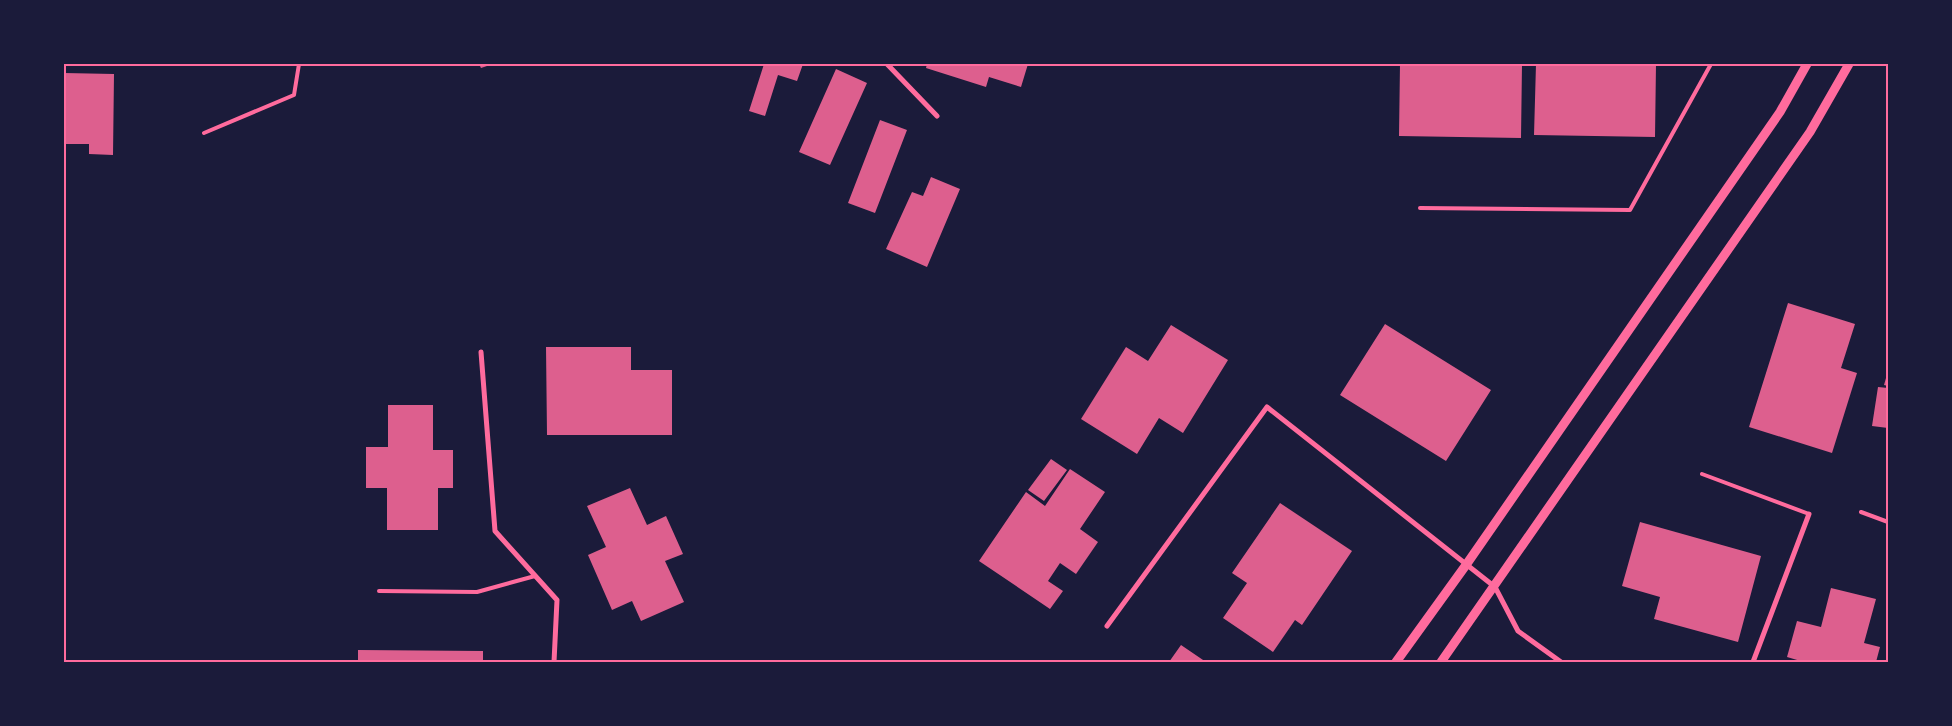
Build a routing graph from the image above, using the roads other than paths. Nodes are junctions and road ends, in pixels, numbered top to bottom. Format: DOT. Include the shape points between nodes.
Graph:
graph roads {
  1 [pos="298,64"];
  2 [pos="887,64"];
  3 [pos="1711,64"];
  4 [pos="1807,64"];
  5 [pos="1849,64"];
  6 [pos="937,116"];
  7 [pos="204,133"];
  8 [pos="1420,208"];
  9 [pos="480,352"];
  10 [pos="1702,474"];
  11 [pos="1862,512"];
  12 [pos="1809,514"];
  13 [pos="1888,522"];
  14 [pos="1466,565"];
  15 [pos="535,576"];
  16 [pos="1495,587"];
  17 [pos="378,591"];
  18 [pos="1107,626"];
  19 [pos="554,662"];
  20 [pos="1396,662"];
  21 [pos="1441,662"];
  22 [pos="1561,662"];
  23 [pos="1753,662"];
  1 -- 7 [label="lane" via="294,95"];
  2 -- 6 [label="street"];
  3 -- 8 [label="lane" via="1630,210"];
  4 -- 14 [label="street" via="1774,120"];
  5 -- 16 [label="street" via="1810,132"];
  9 -- 15 [label="street" via="495,532"];
  10 -- 12 [label="lane"];
  11 -- 13 [label="lane"];
  12 -- 23 [label="street"];
  14 -- 16 [label="street"];
  14 -- 18 [label="street" via="1267,407"];
  14 -- 20 [label="street"];
  15 -- 17 [label="lane" via="477,592"];
  15 -- 19 [label="street" via="558,600"];
  16 -- 21 [label="street"];
  16 -- 22 [label="street" via="1518,631"];
}
